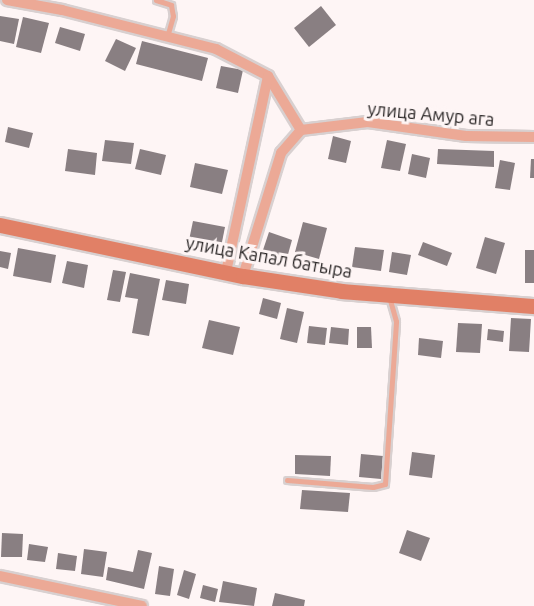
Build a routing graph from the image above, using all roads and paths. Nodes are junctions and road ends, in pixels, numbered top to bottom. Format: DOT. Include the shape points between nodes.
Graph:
graph roads {
  1 [pos="8,0"];
  2 [pos="156,0"];
  3 [pos="167,37"];
  4 [pos="268,76"];
  5 [pos="301,130"];
  6 [pos="534,137"];
  7 [pos="0,225"];
  8 [pos="226,272"];
  9 [pos="243,276"];
  10 [pos="389,295"];
  11 [pos="534,306"];
  12 [pos="287,480"];
  13 [pos="0,576"];
  14 [pos="142,606"];
  1 -- 3 [label="street"];
  2 -- 3 [label="lane" via="171,5 173,16"];
  3 -- 4 [label="street" via="216,49"];
  4 -- 5 [label="street"];
  4 -- 8 [label="street"];
  5 -- 6 [label="street, улица Амур ага" via="368,122 466,136"];
  5 -- 9 [label="street" via="281,153"];
  7 -- 8 [label="main road, улица Капал батыра"];
  8 -- 9 [label="main road, улица Капал батыра"];
  9 -- 10 [label="main road, улица Капал батыра"];
  10 -- 11 [label="main road, улица Капал батыра"];
  10 -- 12 [label="lane" via="396,321 386,484 373,487"];
  13 -- 14 [label="street"];
}
